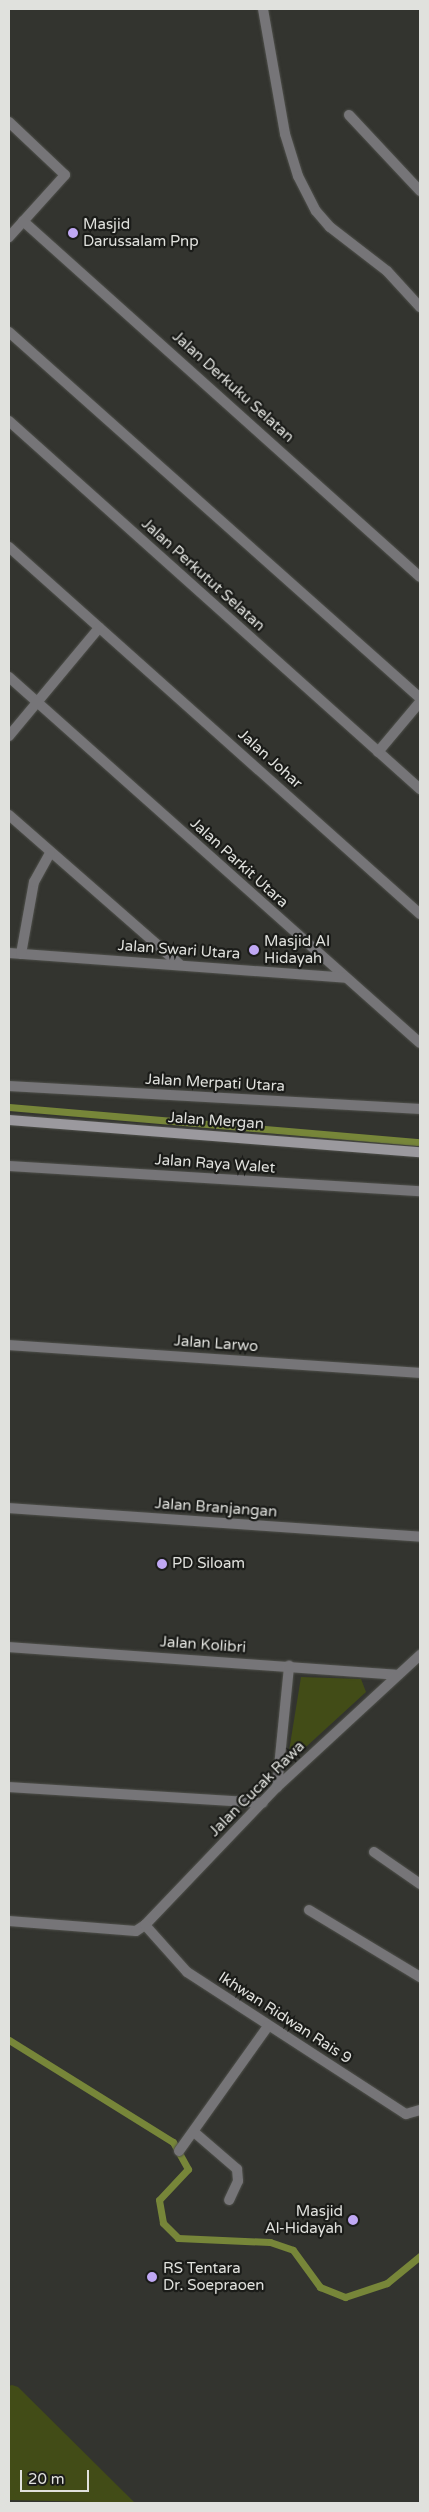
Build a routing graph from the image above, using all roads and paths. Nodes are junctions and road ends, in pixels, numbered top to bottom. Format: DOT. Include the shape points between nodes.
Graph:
graph roads {
  1 [pos="262,9"];
  2 [pos="350,115"];
  3 [pos="9,122"];
  4 [pos="420,191"];
  5 [pos="23,221"];
  6 [pos="9,237"];
  7 [pos="420,307"];
  8 [pos="9,332"];
  9 [pos="9,421"];
  10 [pos="9,546"];
  11 [pos="420,577"];
  12 [pos="99,628"];
  13 [pos="9,677"];
  14 [pos="420,700"];
  15 [pos="39,704"];
  16 [pos="9,736"];
  17 [pos="378,752"];
  18 [pos="420,789"];
  19 [pos="9,815"];
  20 [pos="50,853"];
  21 [pos="420,914"];
  22 [pos="9,953"];
  23 [pos="21,954"];
  24 [pos="179,964"];
  25 [pos="346,978"];
  26 [pos="420,1043"];
  27 [pos="9,1086"];
  28 [pos="420,1109"];
  29 [pos="9,1120"];
  30 [pos="420,1152"];
  31 [pos="9,1166"];
  32 [pos="420,1191"];
  33 [pos="9,1345"];
  34 [pos="420,1373"];
  35 [pos="9,1508"];
  36 [pos="420,1537"];
  37 [pos="9,1647"];
  38 [pos="420,1655"];
  39 [pos="289,1666"];
  40 [pos="396,1676"];
  41 [pos="277,1787"];
  42 [pos="9,1788"];
  43 [pos="262,1803"];
  44 [pos="374,1852"];
  45 [pos="420,1884"];
  46 [pos="309,1910"];
  47 [pos="9,1921"];
  48 [pos="145,1925"];
  49 [pos="420,1977"];
  50 [pos="268,2026"];
  51 [pos="420,2110"];
  52 [pos="194,2132"];
  53 [pos="179,2151"];
  54 [pos="229,2200"];
  1 -- 7 [label="street" via="284,134 298,176 316,211 330,227 387,271"];
  2 -- 4 [label="street"];
  3 -- 5 [label="street" via="65,175"];
  5 -- 6 [label="street"];
  5 -- 11 [label="street, Jalan Derkuku Selatan"];
  8 -- 14 [label="street"];
  9 -- 17 [label="street, Jalan Perkutut Selatan"];
  10 -- 12 [label="street, Jalan Johar"];
  12 -- 15 [label="street"];
  12 -- 21 [label="street, Jalan Johar"];
  13 -- 15 [label="street, Jalan Parkit Utara"];
  14 -- 17 [label="street"];
  15 -- 16 [label="street"];
  15 -- 25 [label="street, Jalan Parkit Utara"];
  17 -- 18 [label="street, Jalan Perkutut Selatan"];
  19 -- 20 [label="street"];
  20 -- 23 [label="street" via="34,882"];
  20 -- 24 [label="street"];
  22 -- 23 [label="street, Jalan Swari Utara"];
  23 -- 24 [label="street, Jalan Swari Utara"];
  24 -- 25 [label="street, Jalan Swari Utara"];
  25 -- 26 [label="street, Jalan Parkit Utara"];
  27 -- 28 [label="street, Jalan Merpati Utara"];
  29 -- 30 [label="street, Jalan Mergan"];
  31 -- 32 [label="street, Jalan Raya Walet"];
  33 -- 34 [label="street, Jalan Larwo"];
  35 -- 36 [label="street, Jalan Branjangan"];
  37 -- 39 [label="street, Jalan Kolibri"];
  38 -- 40 [label="street, Jalan Cucak Rawa"];
  39 -- 40 [label="street, Jalan Kolibri"];
  39 -- 41 [label="street"];
  40 -- 41 [label="street, Jalan Cucak Rawa"];
  41 -- 43 [label="street, Jalan Cucak Rawa"];
  42 -- 43 [label="street"];
  43 -- 48 [label="street, Jalan Cucak Rawa"];
  44 -- 45 [label="street"];
  46 -- 49 [label="street"];
  47 -- 48 [label="street" via="136,1931"];
  48 -- 50 [label="street, Ikhwan Ridwan Rais 9" via="188,1972"];
  50 -- 51 [label="street, Ikhwan Ridwan Rais 9" via="406,2114"];
  50 -- 52 [label="street"];
  52 -- 53 [label="street"];
  52 -- 54 [label="street" via="237,2170 238,2181"];
}
